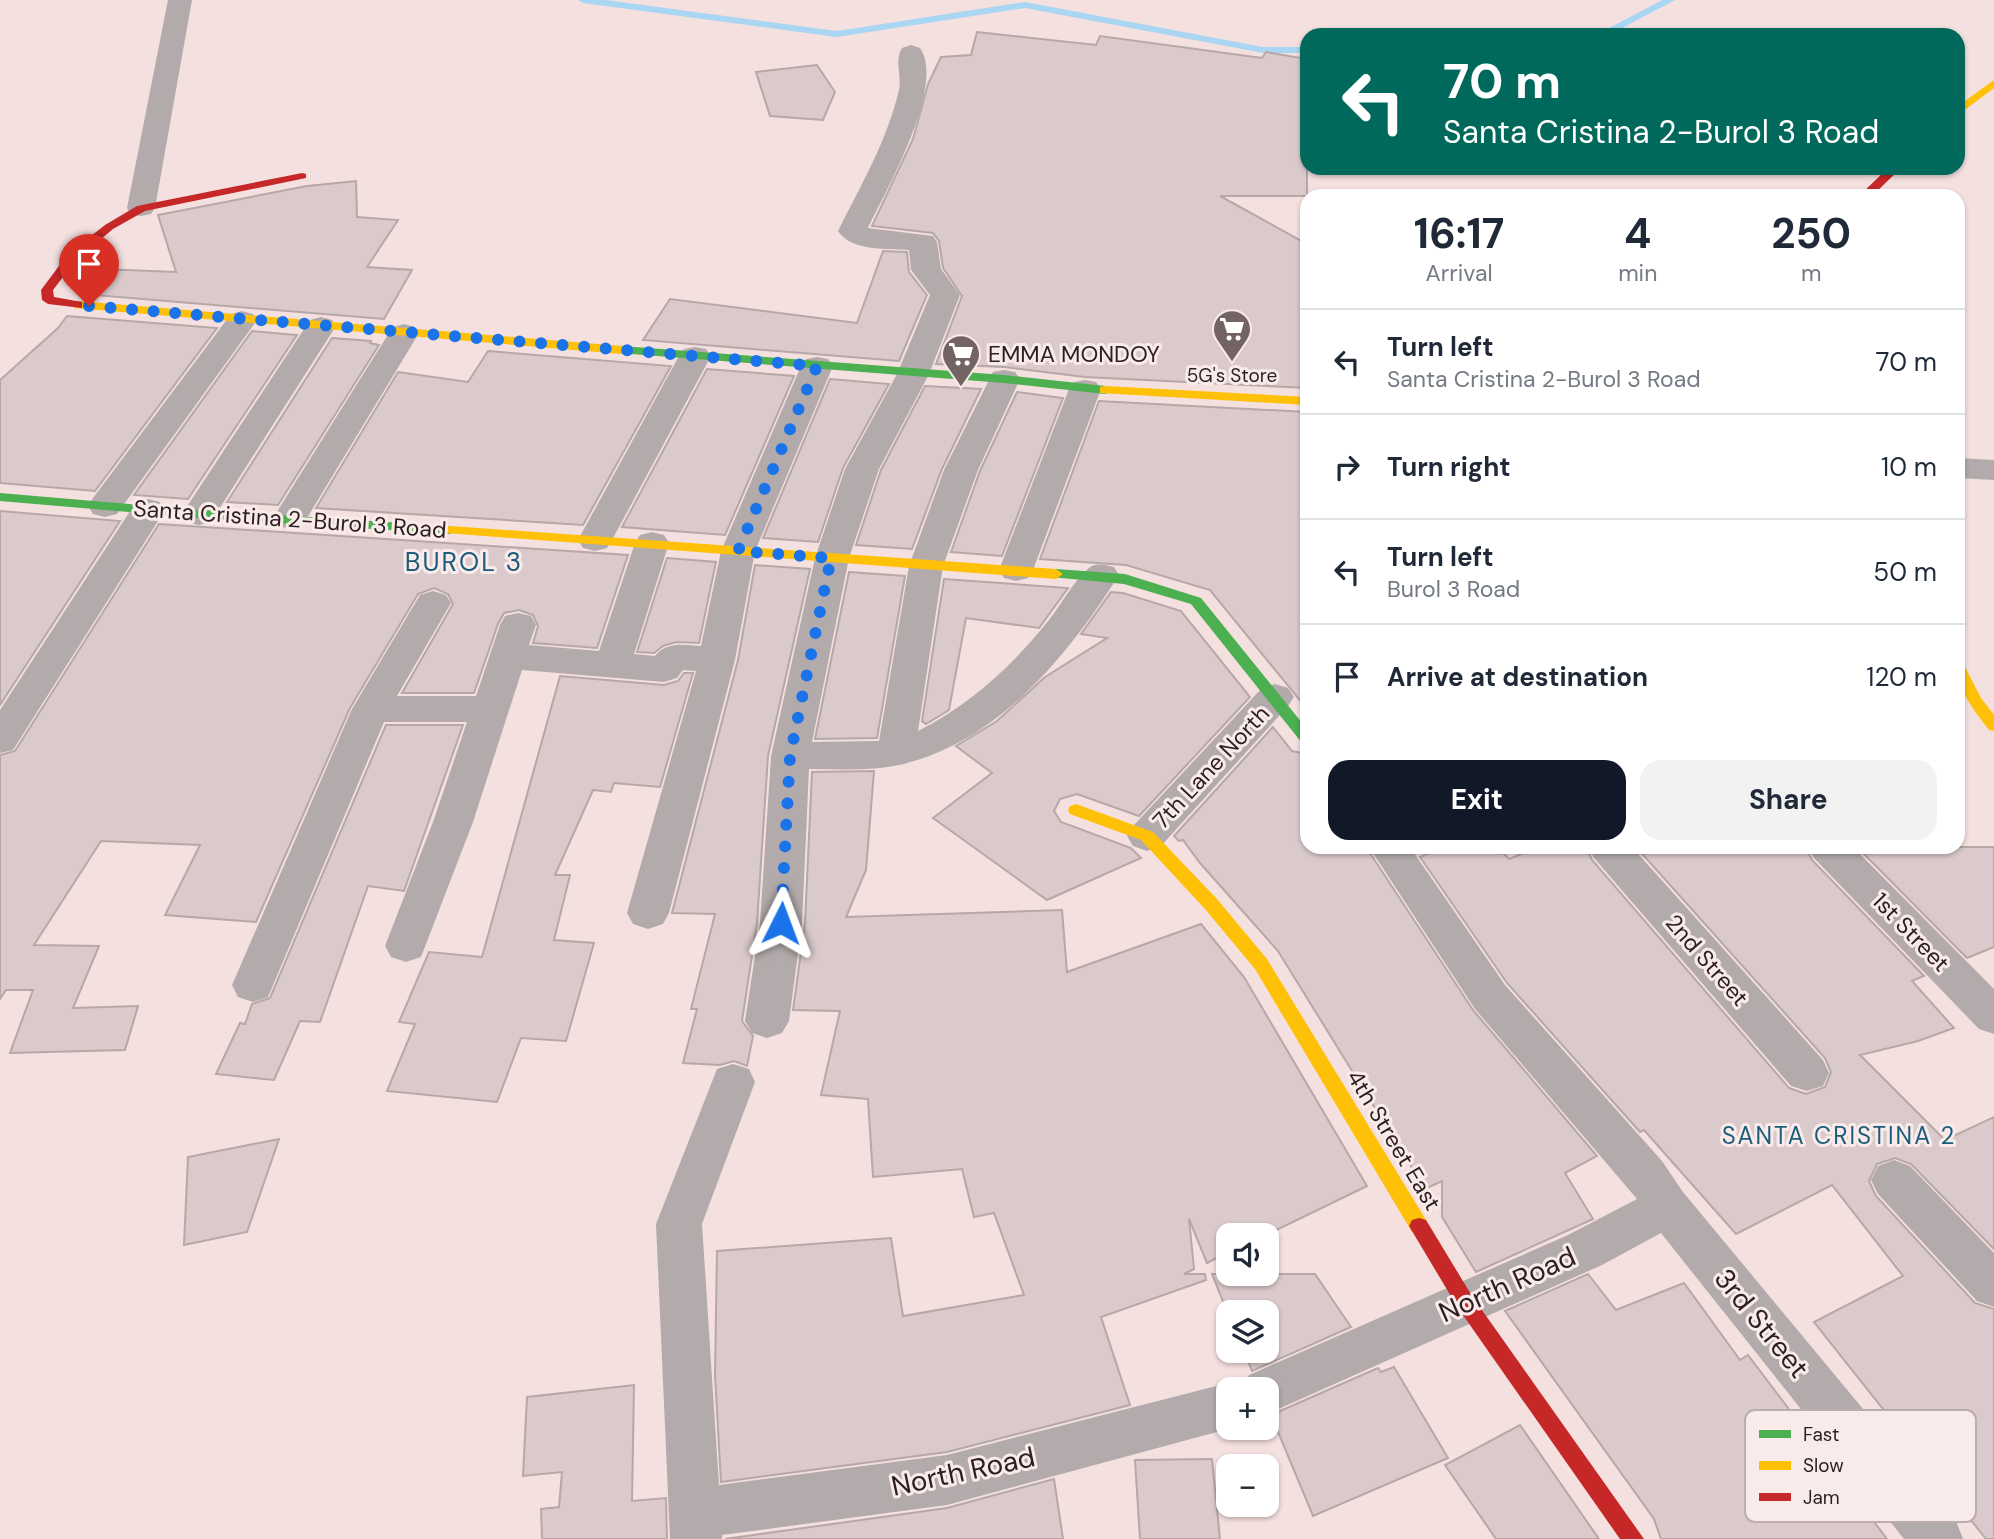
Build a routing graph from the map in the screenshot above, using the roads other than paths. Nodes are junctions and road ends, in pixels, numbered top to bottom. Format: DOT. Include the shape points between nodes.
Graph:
graph roads {
  1 [pos="180,0"];
  2 [pos="911,53"];
  3 [pos="1992,87"];
  4 [pos="1965,107"];
  5 [pos="1888,175"];
  6 [pos="302,176"];
  7 [pos="1872,189"];
  8 [pos="141,208"];
  9 [pos="242,320"];
  10 [pos="321,326"];
  11 [pos="404,332"];
  12 [pos="695,356"];
  13 [pos="817,366"];
  14 [pos="913,374"];
  15 [pos="1004,379"];
  16 [pos="1085,388"];
  17 [pos="1300,401"];
  18 [pos="1965,468"];
  19 [pos="1994,470"];
  20 [pos="0,498"];
  21 [pos="105,506"];
  22 [pos="148,510"];
  23 [pos="199,514"];
  24 [pos="290,518"];
  25 [pos="595,540"];
  26 [pos="652,543"];
  27 [pos="738,551"];
  28 [pos="831,558"];
  29 [pos="926,566"];
  30 [pos="1016,569"];
  31 [pos="1102,575"];
  32 [pos="433,603"];
  33 [pos="717,660"];
  34 [pos="612,666"];
  35 [pos="1965,681"];
  36 [pos="1275,697"];
  37 [pos="371,709"];
  38 [pos="489,709"];
  39 [pos="1994,726"];
  40 [pos="1300,730"];
  41 [pos="0,740"];
  42 [pos="896,752"];
  43 [pos="790,756"];
  44 [pos="1076,810"];
  45 [pos="1147,836"];
  46 [pos="1401,854"];
  47 [pos="1614,854"];
  48 [pos="1835,854"];
  49 [pos="648,913"];
  50 [pos="406,946"];
  51 [pos="253,985"];
  52 [pos="1994,1017"];
  53 [pos="767,1021"];
  54 [pos="1807,1073"];
  55 [pos="733,1082"];
  56 [pos="1894,1180"];
  57 [pos="1667,1206"];
  58 [pos="1994,1286"];
  59 [pos="1465,1302"];
  60 [pos="1279,1386"];
  61 [pos="1216,1409"];
  62 [pos="1832,1410"];
  63 [pos="1923,1522"];
  64 [pos="695,1526"];
  65 [pos="1633,1539"];
  66 [pos="1937,1539"];
  1 -- 8 [label="street"];
  2 -- 14 [label="street" via="913,87 895,145 852,231 867,238 923,242 926,270 945,295"];
  3 -- 4 [label="street"];
  5 -- 7 [label="street"];
  6 -- 8 [label="street"];
  8 -- 9 [label="street" via="72,257 47,290 48,300"];
  9 -- 10 [label="street"];
  9 -- 21 [label="street"];
  10 -- 11 [label="street"];
  10 -- 23 [label="street"];
  11 -- 12 [label="street"];
  11 -- 24 [label="street"];
  12 -- 13 [label="street"];
  12 -- 25 [label="street"];
  13 -- 14 [label="street"];
  13 -- 27 [label="street"];
  14 -- 15 [label="street"];
  14 -- 28 [label="street" via="862,468"];
  15 -- 16 [label="street"];
  15 -- 29 [label="street" via="961,470"];
  16 -- 17 [label="street"];
  16 -- 30 [label="street"];
  18 -- 19 [label="street"];
  20 -- 21 [label="street, Santa Cristina 2-Burol 3 Road"];
  21 -- 22 [label="street, Santa Cristina 2-Burol 3 Road"];
  22 -- 23 [label="street, Santa Cristina 2-Burol 3 Road"];
  22 -- 41 [label="street"];
  23 -- 24 [label="street, Santa Cristina 2-Burol 3 Road"];
  24 -- 25 [label="street, Santa Cristina 2-Burol 3 Road"];
  25 -- 26 [label="street, Santa Cristina 2-Burol 3 Road"];
  26 -- 27 [label="street, Santa Cristina 2-Burol 3 Road"];
  26 -- 34 [label="street"];
  27 -- 28 [label="street, Santa Cristina 2-Burol 3 Road"];
  27 -- 33 [label="street"];
  28 -- 29 [label="street, Santa Cristina 2-Burol 3 Road"];
  28 -- 43 [label="street"];
  29 -- 30 [label="street, Santa Cristina 2-Burol 3 Road"];
  29 -- 42 [label="street"];
  30 -- 31 [label="street, Santa Cristina 2-Burol 3 Road"];
  31 -- 36 [label="street, Santa Cristina 2-Burol 3 Road" via="1196,601"];
  31 -- 42 [label="street" via="1033,666 955,732"];
  32 -- 37 [label="street"];
  33 -- 34 [label="street" via="674,657 664,669"];
  33 -- 49 [label="street"];
  34 -- 38 [label="street" via="513,640"];
  35 -- 39 [label="street"];
  36 -- 40 [label="street, Santa Cristina 2-Burol 3 Road"];
  36 -- 45 [label="street, 7th Lane North"];
  37 -- 38 [label="street"];
  37 -- 51 [label="street"];
  38 -- 50 [label="street"];
  42 -- 43 [label="street"];
  43 -- 53 [label="street" via="781,923"];
  44 -- 45 [label="street, 4th Street East"];
  45 -- 59 [label="street, 4th Street East" via="1261,964"];
  46 -- 57 [label="street, 3rd Street" via="1490,997 1646,1175"];
  47 -- 54 [label="street, 2nd Street"];
  48 -- 52 [label="street, 1st Street"];
  55 -- 64 [label="street" via="679,1224"];
  56 -- 58 [label="street"];
  57 -- 59 [label="street, North Road" via="1585,1250"];
  57 -- 62 [label="street, 3rd Street"];
  59 -- 60 [label="street, North Road"];
  59 -- 65 [label="street, 4th Street East"];
  61 -- 64 [label="street, North Road" via="947,1480"];
  63 -- 66 [label="street, 3rd Street"];
}
